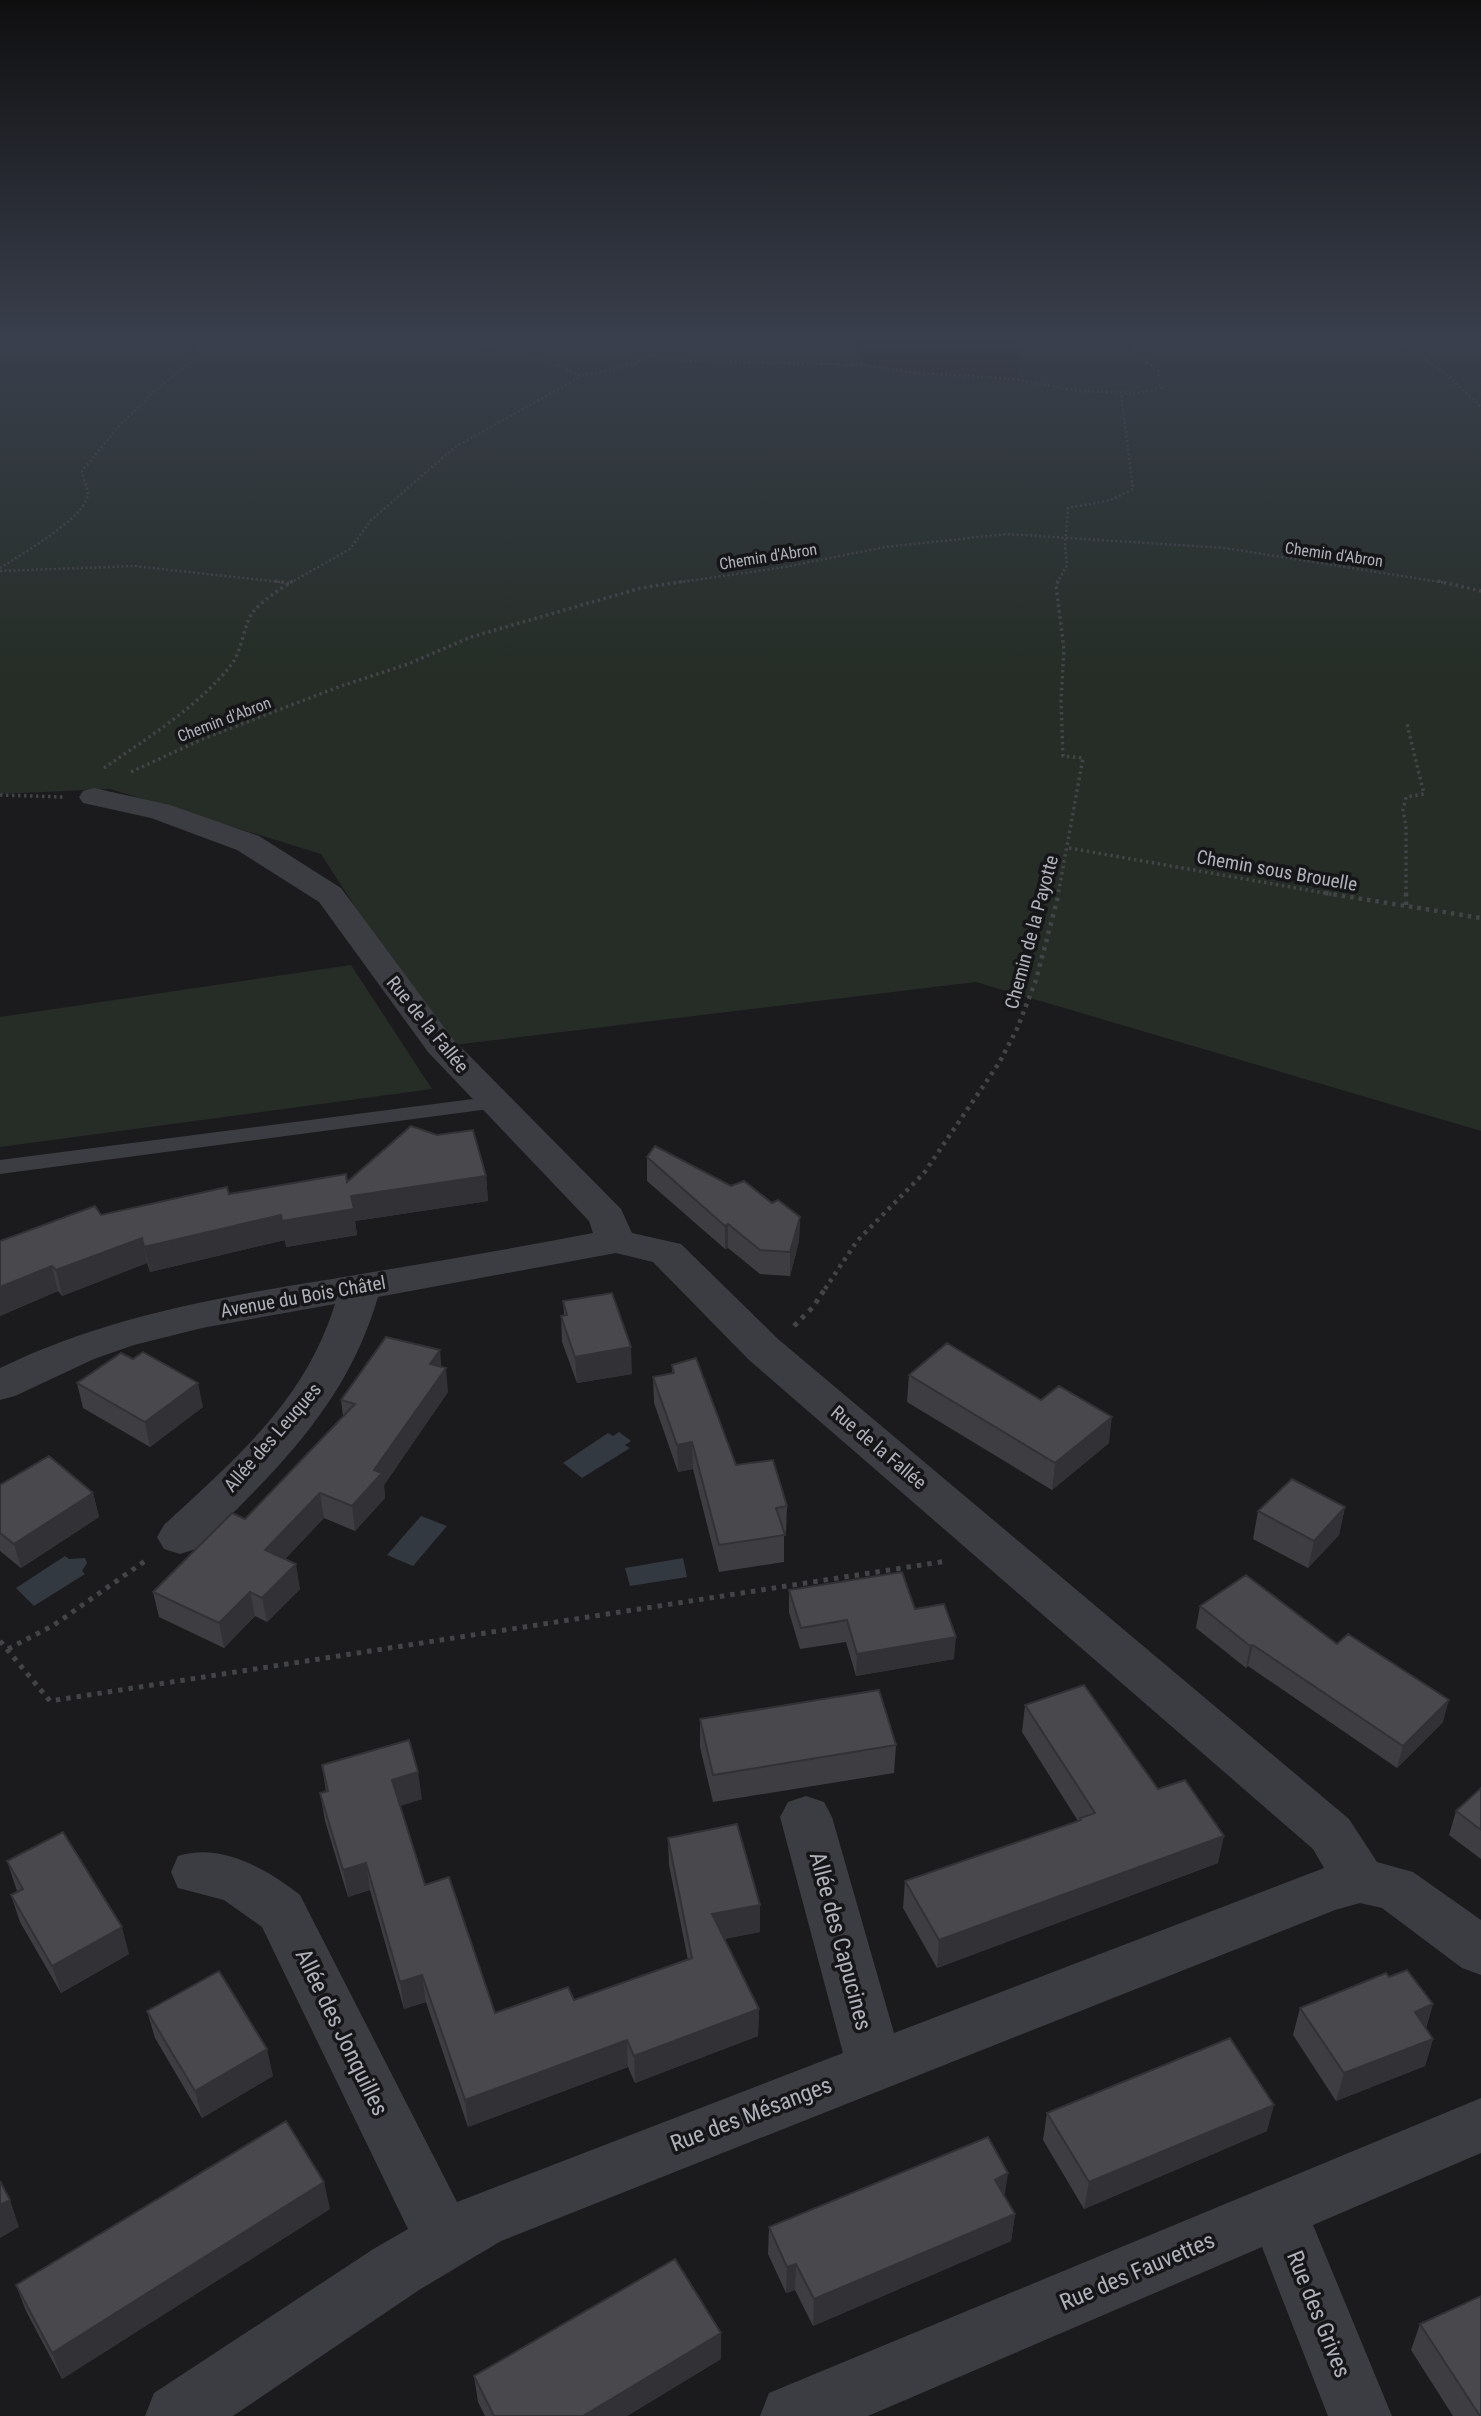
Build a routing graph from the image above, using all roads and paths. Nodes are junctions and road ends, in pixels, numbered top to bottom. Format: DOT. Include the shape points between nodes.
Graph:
graph roads {
  1 [pos="100,449"];
  2 [pos="453,449"];
  3 [pos="1128,449"];
  4 [pos="1065,536"];
  5 [pos="0,570"];
  6 [pos="290,583"];
  7 [pos="1481,591"];
  8 [pos="1407,724"];
  9 [pos="0,795"];
  10 [pos="80,797"];
  11 [pos="1069,848"];
  12 [pos="1406,906"];
  13 [pos="1481,918"];
  14 [pos="496,1102"];
  15 [pos="0,1167"];
  16 [pos="615,1241"];
  17 [pos="361,1286"];
  18 [pos="762,1349"];
  19 [pos="0,1386"];
  20 [pos="180,1537"];
  21 [pos="990,1542"];
  22 [pos="0,1642"];
  23 [pos="8,1649"];
  24 [pos="806,1817"];
  25 [pos="197,1872"];
  26 [pos="1360,1881"];
  27 [pos="1481,1951"];
  28 [pos="875,2066"];
  29 [pos="1481,2125"];
  30 [pos="1278,2212"];
  31 [pos="444,2239"];
  32 [pos="177,2416"];
  33 [pos="792,2416"];
  34 [pos="1360,2416"];
  1 -- 5 [label="path" via="82,471 88,492 85,505"];
  2 -- 6 [label="path" via="371,520 350,549"];
  3 -- 4 [label="path" via="1133,489 1111,500 1068,508"];
  4 -- 7 [label="path, Chemin d'Abron" via="1225,548"];
  4 -- 10 [label="path, Chemin d'Abron" via="950,538 641,588 471,637 150,761"];
  4 -- 11 [label="path, Chemin de la Payotte" via="1067,565 1056,585 1064,650 1063,756 1083,758"];
  5 -- 6 [label="path" via="134,566"];
  6 -- 10 [label="path" via="252,612 232,664 215,682 159,730 90,775"];
  8 -- 12 [label="path" via="1424,794 1406,797 1403,810"];
  9 -- 10 [label="path"];
  10 -- 14 [label="street, Rue de la Fallée" via="159,811 248,843 330,895 440,1045"];
  11 -- 12 [label="path, Chemin sous Brouelle"];
  11 -- 18 [label="path, Chemin de la Payotte" via="1025,1011 977,1100 919,1181 854,1244 807,1315"];
  12 -- 13 [label="path, Chemin sous Brouelle"];
  14 -- 15 [label="lane"];
  14 -- 16 [label="street, Rue de la Fallée" via="607,1217"];
  16 -- 17 [label="street, Avenue du Bois Châtel"];
  16 -- 18 [label="street, Rue de la Fallée" via="667,1253"];
  17 -- 19 [label="street, Avenue du Bois Châtel" via="131,1330 34,1367"];
  17 -- 20 [label="street, Allée des Leuques" via="333,1363 308,1400 258,1459"];
  18 -- 21 [label="street, Rue de la Fallée"];
  20 -- 23 [label="path" via="54,1625"];
  21 -- 23 [label="path" via="962,1559 50,1701"];
  21 -- 26 [label="street, Rue de la Fallée" via="1332,1834"];
  22 -- 23 [label="path"];
  24 -- 28 [label="street, Allée des Capucines"];
  25 -- 31 [label="street, Allée des Jonquilles" via="229,1877 253,1888 281,1911"];
  26 -- 27 [label="street" via="1394,1888"];
  26 -- 28 [label="street, Rue des Mésanges" via="1329,1889"];
  28 -- 31 [label="street, Rue des Mésanges"];
  29 -- 30 [label="street, Rue des Fauvettes"];
  30 -- 33 [label="street, Rue des Fauvettes"];
  30 -- 34 [label="street, Rue des Grives"];
  31 -- 32 [label="street, Rue des Mésanges"];
}
